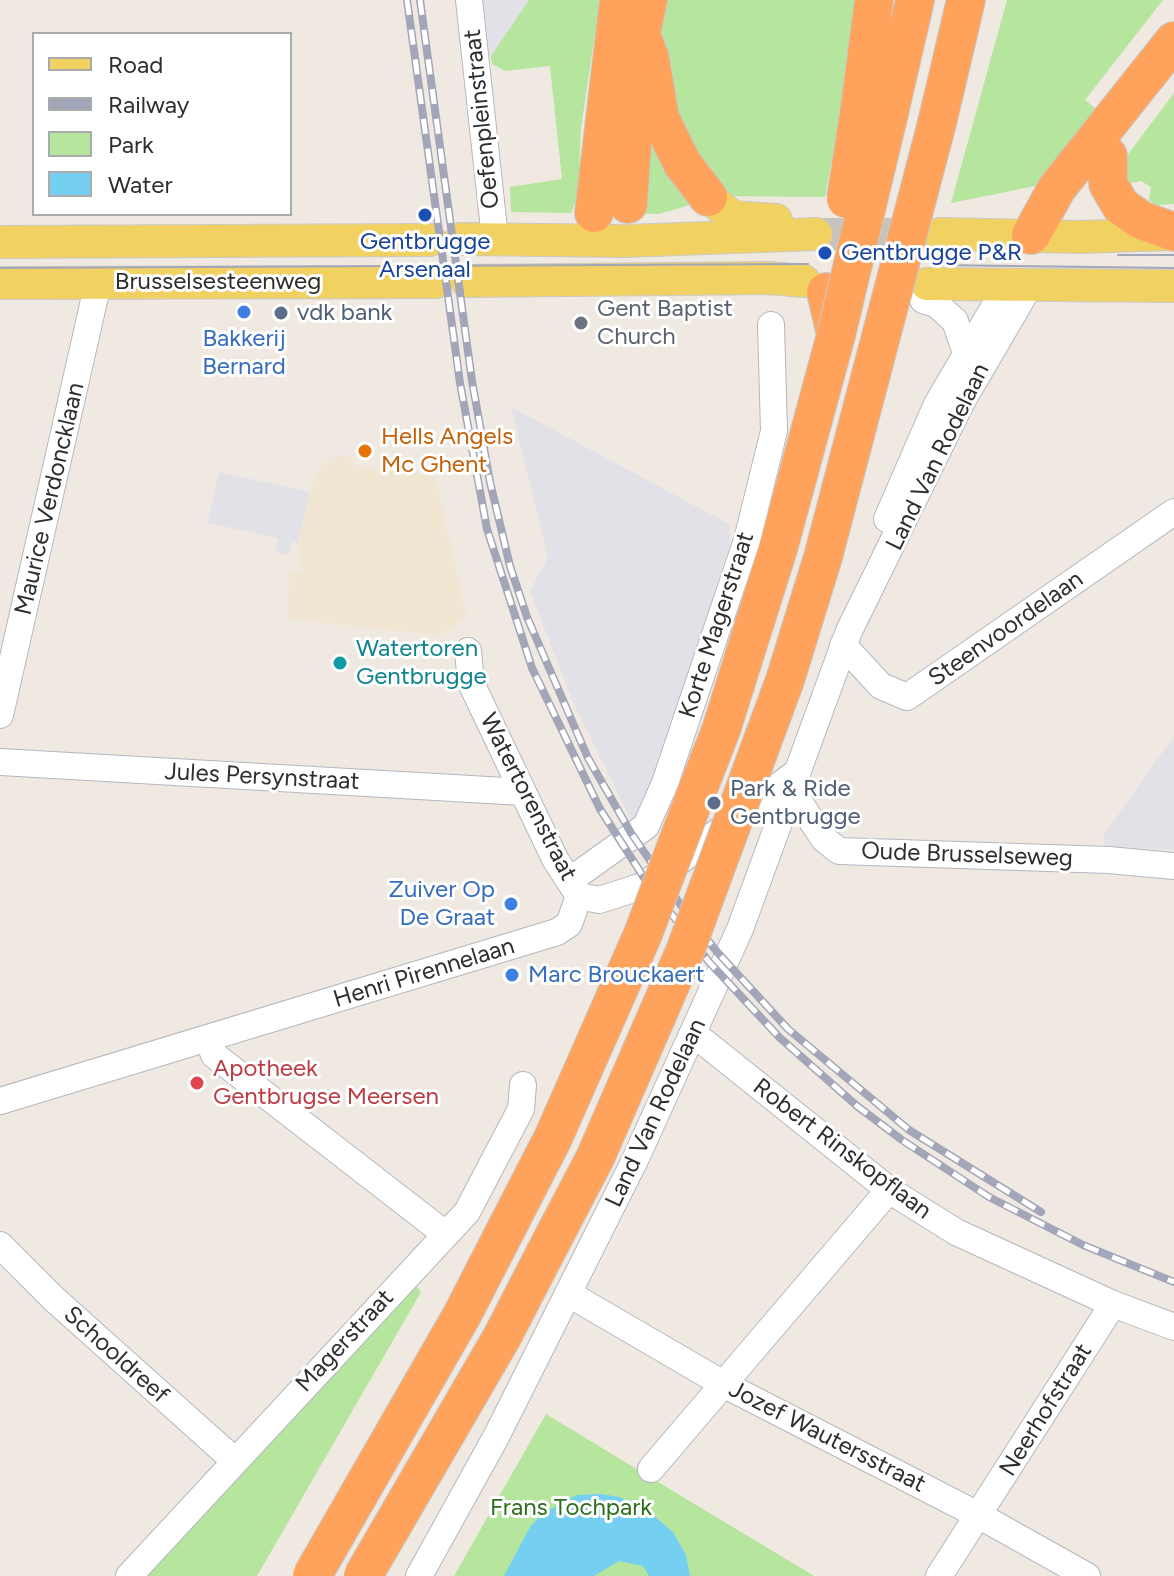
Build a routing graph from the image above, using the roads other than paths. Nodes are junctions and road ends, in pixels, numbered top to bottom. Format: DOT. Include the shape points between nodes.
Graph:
graph roads {
  1 [pos="469,0"];
  2 [pos="619,0"];
  3 [pos="874,0"];
  4 [pos="915,0"];
  5 [pos="966,0"];
  6 [pos="644,17"];
  7 [pos="1174,41"];
  8 [pos="1174,60"];
  9 [pos="874,110"];
  10 [pos="1108,156"];
  11 [pos="708,197"];
  12 [pos="605,219"];
  13 [pos="1174,232"];
  14 [pos="940,234"];
  15 [pos="1045,236"];
  16 [pos="495,238"];
  17 [pos="626,241"];
  18 [pos="0,242"];
  19 [pos="623,279"];
  20 [pos="467,281"];
  21 [pos="804,281"];
  22 [pos="436,282"];
  23 [pos="0,283"];
  24 [pos="98,283"];
  25 [pos="1018,285"];
  26 [pos="1174,286"];
  27 [pos="925,292"];
  28 [pos="771,325"];
  29 [pos="965,350"];
  30 [pos="1174,512"];
  31 [pos="846,638"];
  32 [pos="468,651"];
  33 [pos="0,715"];
  34 [pos="0,762"];
  35 [pos="794,781"];
  36 [pos="523,792"];
  37 [pos="1174,866"];
  38 [pos="574,888"];
  39 [pos="694,1034"];
  40 [pos="208,1038"];
  41 [pos="523,1085"];
  42 [pos="0,1101"];
  43 [pos="889,1190"];
  44 [pos="444,1233"];
  45 [pos="0,1245"];
  46 [pos="569,1294"];
  47 [pos="1113,1304"];
  48 [pos="1174,1327"];
  49 [pos="725,1385"];
  50 [pos="235,1461"];
  51 [pos="651,1469"];
  52 [pos="980,1516"];
  53 [pos="129,1576"];
  54 [pos="312,1576"];
  55 [pos="363,1576"];
  56 [pos="419,1576"];
  57 [pos="939,1576"];
  58 [pos="1087,1576"];
  1 -- 16 [label="street, Oefenpleinstraat"];
  2 -- 12 [label="highway"];
  3 -- 9 [label="highway"];
  4 -- 9 [label="highway"];
  5 -- 55 [label="highway, bridge" via="823,557 780,695 685,951 595,1158 502,1337"];
  6 -- 11 [label="highway" via="660,118 682,163"];
  6 -- 12 [label="highway"];
  7 -- 15 [label="highway" via="1057,188"];
  8 -- 10 [label="highway"];
  9 -- 54 [label="highway, bridge" via="826,292 836,335 778,549 721,730 643,934 512,1219"];
  10 -- 13 [label="highway" via="1108,184 1121,206"];
  10 -- 15 [label="highway"];
  11 -- 17 [label="main road" via="733,217 791,219 816,234"];
  12 -- 16 [label="main road, Brusselsesteenweg"];
  12 -- 17 [label="main road"];
  12 -- 19 [label="main road" via="602,265"];
  13 -- 15 [label="main road"];
  14 -- 15 [label="main road"];
  15 -- 25 [label="main road"];
  16 -- 18 [label="main road, Brusselsesteenweg"];
  17 -- 19 [label="main road"];
  19 -- 20 [label="main road"];
  19 -- 21 [label="main road"];
  22 -- 24 [label="main road, Brusselsesteenweg"];
  23 -- 24 [label="main road, Brusselsesteenweg"];
  24 -- 33 [label="street, Maurice Verdoncklaan"];
  25 -- 26 [label="main road"];
  25 -- 27 [label="main road"];
  25 -- 29 [label="street, Land Van Rodelaan"];
  25 -- 31 [label="street, Land Van Rodelaan"];
  27 -- 29 [label="street" via="955,321"];
  28 -- 38 [label="street, Korte Magerstraat" via="774,431 747,540 665,783 646,826"];
  29 -- 31 [label="street, Land Van Rodelaan" via="921,436 867,564"];
  30 -- 31 [label="street, Steenvoordelaan" via="907,697 881,686"];
  31 -- 35 [label="street, Land Van Rodelaan"];
  32 -- 36 [label="street, Watertorenstraat" via="471,683"];
  34 -- 36 [label="street, Jules Persynstraat"];
  35 -- 37 [label="street, Oude Brusselseweg" via="824,839 839,851"];
  35 -- 38 [label="street" via="640,887 599,900"];
  35 -- 39 [label="street, Land Van Rodelaan" via="740,929"];
  36 -- 38 [label="street, Watertorenstraat"];
  38 -- 40 [label="street, Henri Pirennelaan" via="569,924 557,932"];
  39 -- 43 [label="street, Robert Rinskopflaan"];
  39 -- 46 [label="street, Land Van Rodelaan"];
  40 -- 42 [label="street, Henri Pirennelaan"];
  40 -- 44 [label="street" via="214,1055"];
  41 -- 44 [label="street, Magerstraat" via="521,1109 475,1200"];
  43 -- 47 [label="street, Robert Rinskopflaan" via="956,1232"];
  43 -- 49 [label="street"];
  44 -- 50 [label="street, Magerstraat"];
  45 -- 50 [label="street, Schooldreef"];
  46 -- 49 [label="street, Jozef Wautersstraat"];
  46 -- 56 [label="street, Land Van Rodelaan"];
  47 -- 48 [label="street, Robert Rinskopflaan"];
  47 -- 52 [label="street, Neerhofstraat"];
  49 -- 51 [label="street"];
  49 -- 52 [label="street, Jozef Wautersstraat"];
  50 -- 53 [label="street, Magerstraat"];
  52 -- 57 [label="street, Neerhofstraat"];
  52 -- 58 [label="street, Jozef Wautersstraat"];
}
